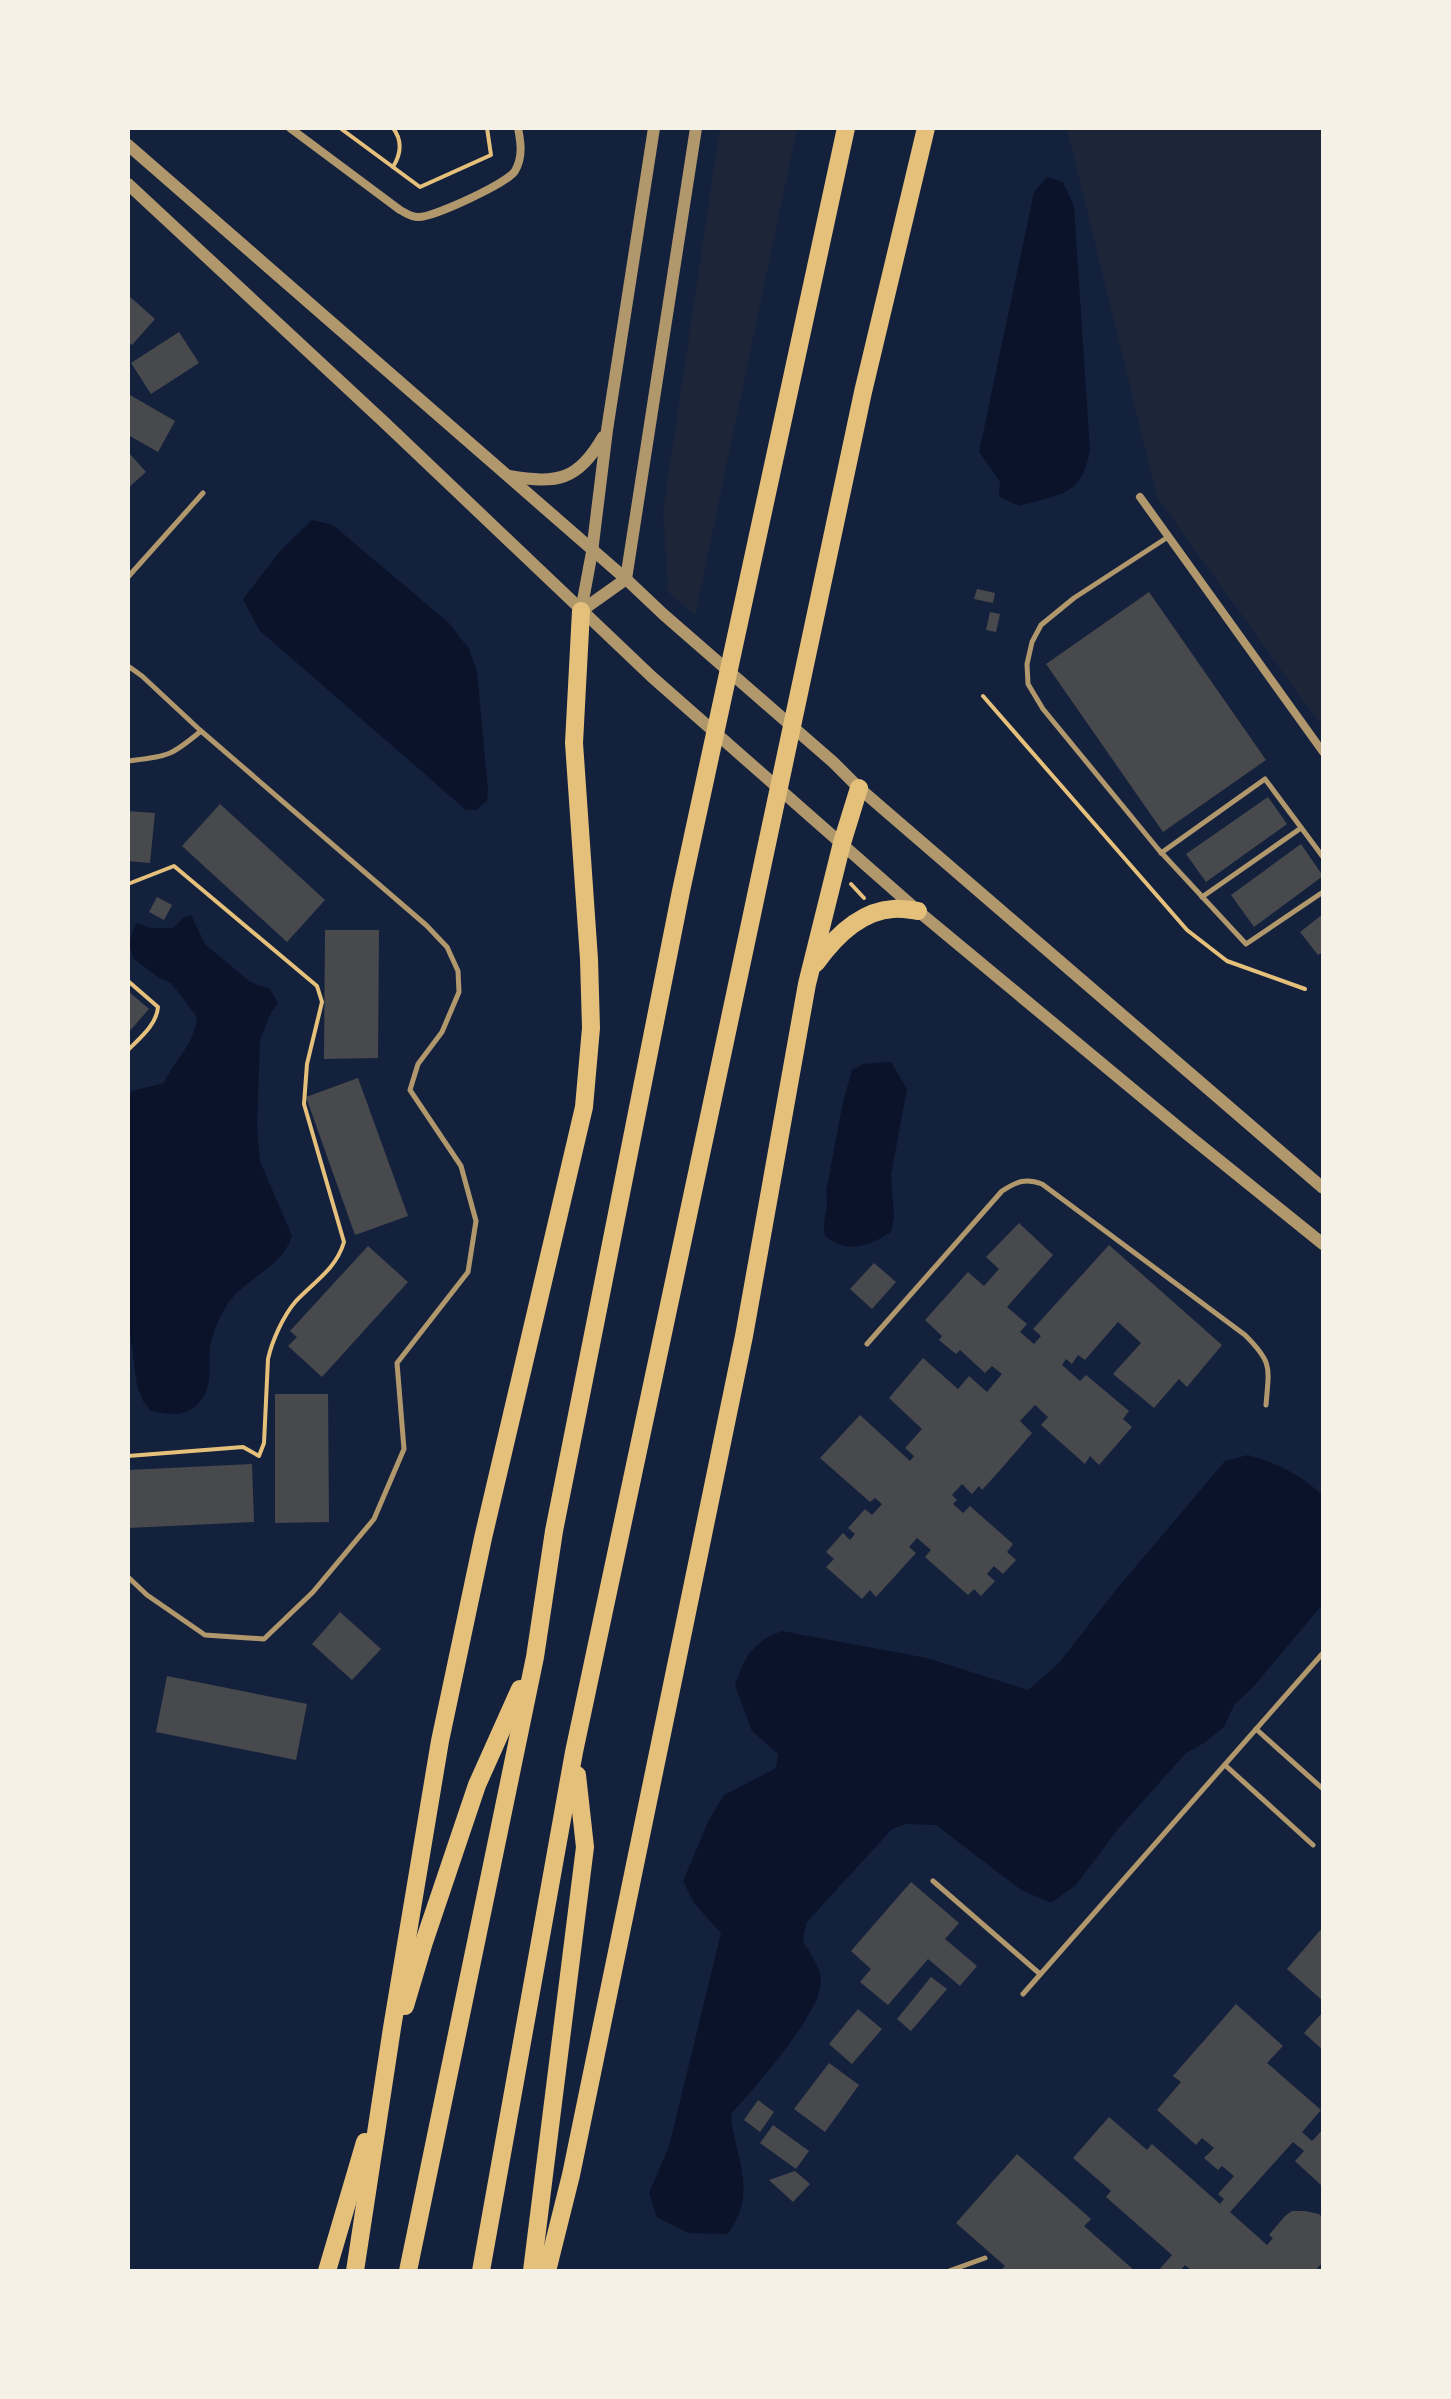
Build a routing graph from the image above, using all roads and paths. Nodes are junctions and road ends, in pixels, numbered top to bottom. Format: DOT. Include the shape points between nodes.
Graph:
graph roads {
  1 [pos="290,128"];
  2 [pos="340,128"];
  3 [pos="393,128"];
  4 [pos="487,128"];
  5 [pos="518,128"];
  6 [pos="654,128"];
  7 [pos="696,128"];
  8 [pos="846,128"];
  9 [pos="926,128"];
  10 [pos="128,145"];
  11 [pos="393,167"];
  12 [pos="128,184"];
  13 [pos="607,430"];
  14 [pos="506,476"];
  15 [pos="203,493"];
  16 [pos="1140,497"];
  17 [pos="1169,537"];
  18 [pos="592,552"];
  19 [pos="128,577"];
  20 [pos="626,579"];
  21 [pos="581,611"];
  22 [pos="128,666"];
  23 [pos="983,696"];
  24 [pos="201,731"];
  25 [pos="1323,752"];
  26 [pos="128,761"];
  27 [pos="859,788"];
  28 [pos="1301,828"];
  29 [pos="842,843"];
  30 [pos="1161,853"];
  31 [pos="1323,857"];
  32 [pos="846,881"];
  33 [pos="128,884"];
  34 [pos="1323,892"];
  35 [pos="1202,897"];
  36 [pos="864,898"];
  37 [pos="918,911"];
  38 [pos="810,972"];
  39 [pos="128,981"];
  40 [pos="1305,989"];
  41 [pos="128,1050"];
  42 [pos="1323,1188"];
  43 [pos="1323,1244"];
  44 [pos="867,1344"];
  45 [pos="1266,1405"];
  46 [pos="128,1456"];
  47 [pos="128,1577"];
  48 [pos="1323,1653"];
  49 [pos="535,1657"];
  50 [pos="1256,1729"];
  51 [pos="574,1752"];
  52 [pos="1225,1765"];
  53 [pos="1323,1789"];
  54 [pos="1313,1845"];
  55 [pos="933,1881"];
  56 [pos="1040,1974"];
  57 [pos="1023,1994"];
  58 [pos="985,2258"];
  59 [pos="327,2271"];
  60 [pos="355,2271"];
  61 [pos="408,2271"];
  62 [pos="481,2271"];
  63 [pos="532,2271"];
  64 [pos="547,2271"];
  65 [pos="949,2271"];
  1 -- 5 [label="street" via="391,204 419,218 508,180 520,162"];
  2 -- 11 [label="path"];
  3 -- 11 [label="path" via="400,141"];
  4 -- 11 [label="path" via="491,155 420,187"];
  6 -- 13 [label="street"];
  7 -- 20 [label="street"];
  8 -- 49 [label="highway" via="681,891 554,1531"];
  9 -- 51 [label="highway" via="863,392"];
  10 -- 14 [label="street"];
  12 -- 21 [label="street"];
  13 -- 14 [label="street" via="591,458 560,478"];
  13 -- 18 [label="street"];
  14 -- 18 [label="street"];
  15 -- 19 [label="lane"];
  16 -- 17 [label="street"];
  17 -- 25 [label="street"];
  17 -- 30 [label="lane" via="1041,625 1027,664 1028,684 1043,709"];
  18 -- 20 [label="street"];
  18 -- 21 [label="street"];
  20 -- 21 [label="street"];
  20 -- 27 [label="street"];
  21 -- 29 [label="street"];
  21 -- 60 [label="highway" via="574,743 591,1028 584,1107 440,1741"];
  22 -- 24 [label="lane"];
  23 -- 40 [label="path" via="1187,930 1227,961"];
  24 -- 26 [label="lane" via="165,757"];
  24 -- 47 [label="lane" via="447,947 458,971 459,992 442,1032 418,1064 410,1090 461,1166 476,1221 468,1272 397,1363 404,1449 374,1519 313,1592 264,1639 205,1635"];
  27 -- 29 [label="highway"];
  27 -- 42 [label="street"];
  28 -- 30 [label="lane" via="1265,779"];
  28 -- 31 [label="lane"];
  28 -- 35 [label="lane"];
  29 -- 37 [label="street"];
  29 -- 38 [label="highway"];
  30 -- 35 [label="lane"];
  32 -- 36 [label="path"];
  33 -- 46 [label="path" via="174,866 317,986 322,1002 304,1104 344,1242 339,1258 293,1305 271,1347 259,1456 243,1447"];
  34 -- 35 [label="lane" via="1246,944"];
  37 -- 38 [label="highway" via="871,914 829,946"];
  37 -- 43 [label="street"];
  38 -- 64 [label="highway" via="744,1336"];
  39 -- 41 [label="path" via="158,1007 158,1013"];
  44 -- 45 [label="lane" via="1002,1191 1029,1179 1245,1335 1264,1355"];
  48 -- 50 [label="lane"];
  49 -- 59 [label="highway" via="477,1785 424,1942"];
  49 -- 61 [label="highway"];
  50 -- 52 [label="lane"];
  50 -- 53 [label="lane"];
  51 -- 62 [label="highway"];
  51 -- 63 [label="highway" via="585,1847"];
  52 -- 54 [label="lane"];
  52 -- 56 [label="lane"];
  55 -- 56 [label="lane"];
  56 -- 57 [label="lane"];
  58 -- 65 [label="lane"];
}
